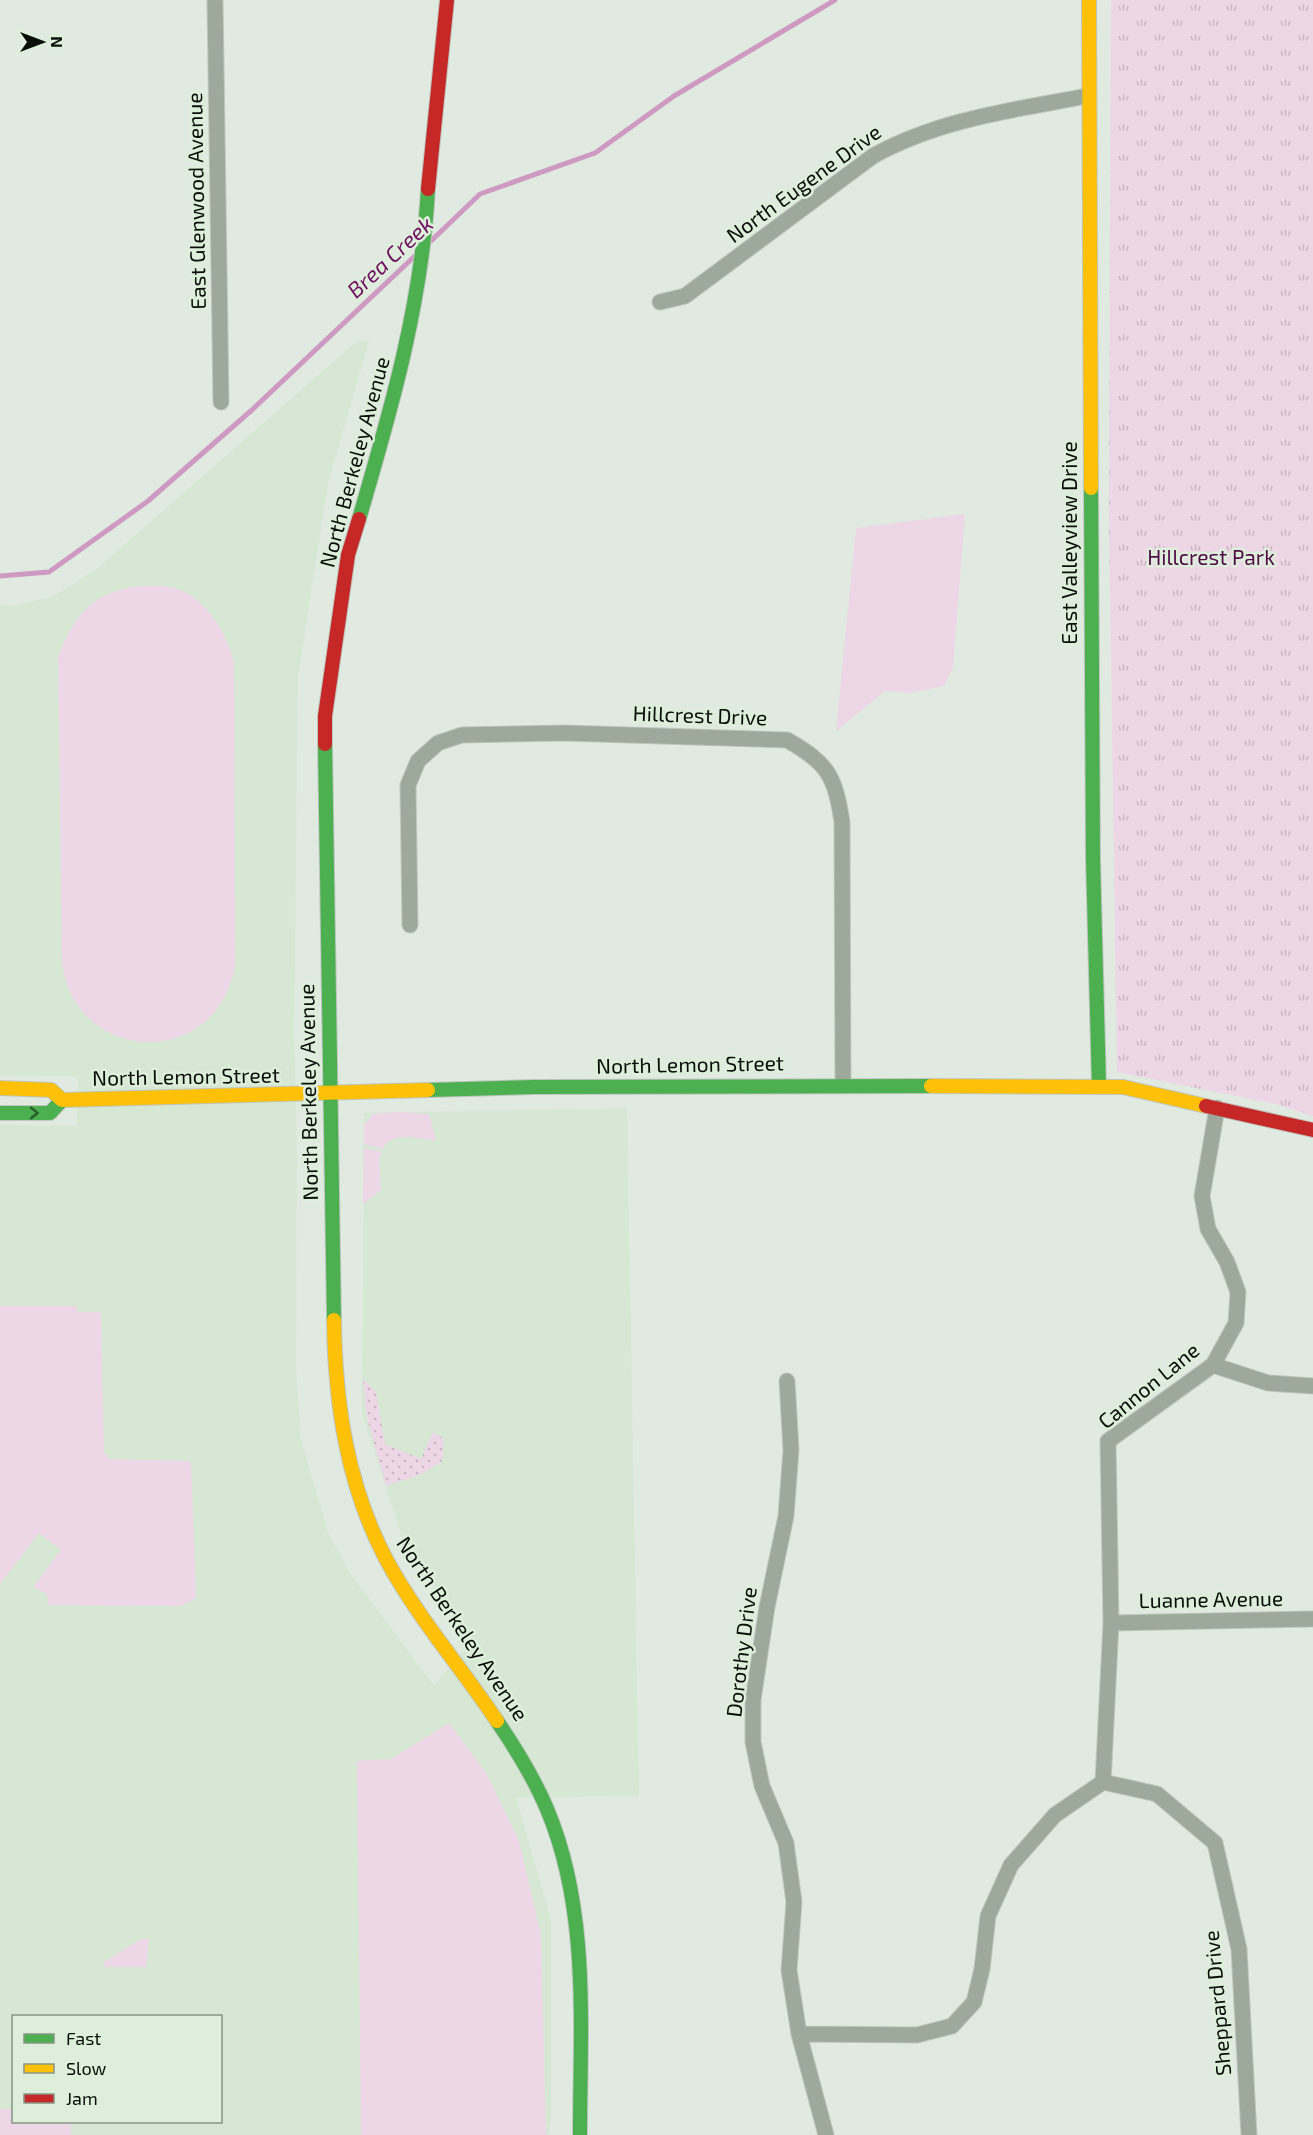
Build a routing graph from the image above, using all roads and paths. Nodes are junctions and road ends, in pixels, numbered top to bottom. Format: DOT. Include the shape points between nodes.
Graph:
graph roads {
  1 [pos="215,0"];
  2 [pos="447,0"];
  3 [pos="1089,0"];
  4 [pos="1087,96"];
  5 [pos="660,302"];
  6 [pos="221,402"];
  7 [pos="410,925"];
  8 [pos="843,1084"];
  9 [pos="1099,1086"];
  10 [pos="0,1088"];
  11 [pos="331,1094"];
  12 [pos="62,1100"];
  13 [pos="1217,1108"];
  14 [pos="0,1113"];
  15 [pos="1313,1130"];
  16 [pos="1213,1365"];
  17 [pos="787,1381"];
  18 [pos="1313,1386"];
  19 [pos="1313,1619"];
  20 [pos="1111,1623"];
  21 [pos="1103,1782"];
  22 [pos="799,2034"];
  23 [pos="580,2135"];
  24 [pos="826,2135"];
  25 [pos="1249,2135"];
  1 -- 6 [label="street, East Glenwood Avenue"];
  2 -- 11 [label="street, North Berkeley Avenue" via="419,286 391,411 348,555 325,716"];
  3 -- 4 [label="street, East Valleyview Drive"];
  4 -- 5 [label="street, North Eugene Drive" via="960,120 906,138 873,156 685,296"];
  4 -- 9 [label="street, East Valleyview Drive" via="1093,848"];
  7 -- 8 [label="street, Hillcrest Drive" via="408,785 418,761 438,743 462,735 565,733 787,740 814,755 838,794 842,822"];
  8 -- 9 [label="street, North Lemon Street"];
  8 -- 11 [label="street, North Lemon Street" via="535,1087"];
  9 -- 13 [label="street, North Lemon Street" via="1123,1087"];
  10 -- 12 [label="street, North Lemon Street" via="51,1090"];
  11 -- 12 [label="street, North Lemon Street"];
  11 -- 23 [label="street, North Berkeley Avenue" via="335,1373 351,1473 387,1559 518,1749 547,1808 568,1867 577,1931"];
  14 -- 12 [label="street, North Lemon Street, one-way" via="50,1113"];
  13 -- 15 [label="street, North Lemon Street"];
  13 -- 16 [label="street, Cannon Lane" via="1202,1196 1208,1229 1238,1292 1236,1323"];
  16 -- 18 [label="street" via="1268,1383"];
  16 -- 20 [label="street, Cannon Lane" via="1108,1440"];
  17 -- 22 [label="street, Dorothy Drive" via="791,1450 786,1516 753,1700 753,1742 762,1786 786,1843 794,1902 789,1970"];
  19 -- 20 [label="street, Luanne Avenue"];
  20 -- 21 [label="street, Cannon Lane"];
  21 -- 22 [label="street" via="1055,1815 1011,1865 988,1916 974,2002 952,2026 917,2035"];
  21 -- 25 [label="street, Sheppard Drive" via="1157,1794 1215,1843 1239,1949"];
  22 -- 24 [label="street, Dorothy Drive"];
}
